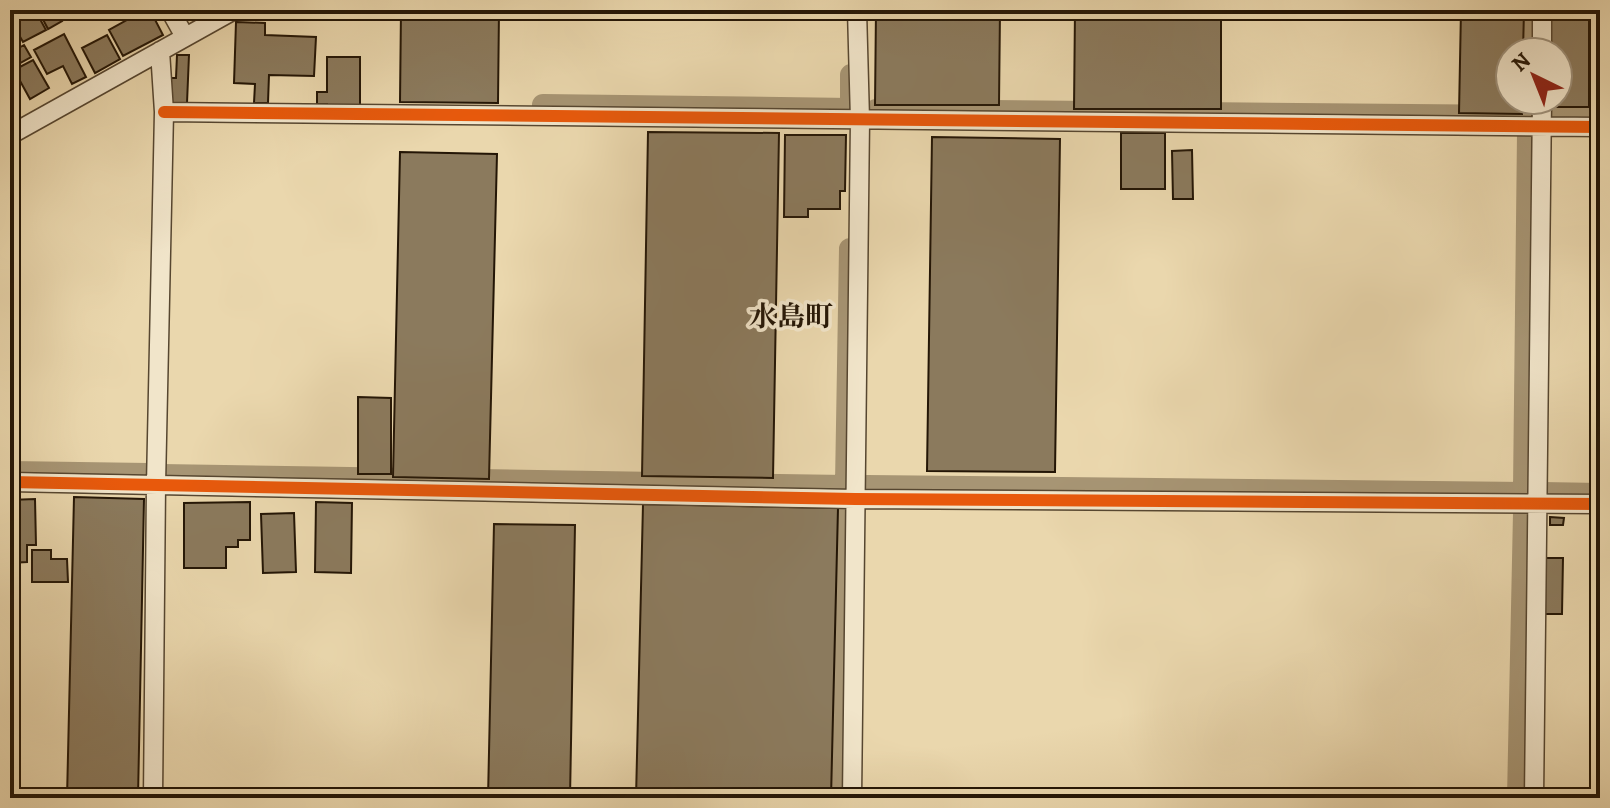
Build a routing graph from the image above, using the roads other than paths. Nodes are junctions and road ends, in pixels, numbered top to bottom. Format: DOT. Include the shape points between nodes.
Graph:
graph roads {
  1 [pos="170,10"];
  2 [pos="234,10"];
  3 [pos="857,10"];
  4 [pos="1542,10"];
  5 [pos="1542,36"];
  6 [pos="185,37"];
  7 [pos="160,51"];
  8 [pos="164,112"];
  9 [pos="1542,116"];
  10 [pos="860,120"];
  11 [pos="1542,126"];
  12 [pos="1600,127"];
  13 [pos="10,135"];
  14 [pos="10,482"];
  15 [pos="156,485"];
  16 [pos="855,499"];
  17 [pos="1538,503"];
  18 [pos="1600,504"];
  19 [pos="153,798"];
  20 [pos="852,798"];
  21 [pos="1534,798"];
  1 -- 6 [label="street"];
  2 -- 6 [label="street"];
  3 -- 10 [label="street"];
  4 -- 5 [label="street"];
  6 -- 7 [label="street"];
  7 -- 8 [label="street"];
  7 -- 13 [label="street"];
  8 -- 10 [label="street"];
  8 -- 15 [label="street"];
  9 -- 11 [label="street"];
  10 -- 11 [label="street"];
  10 -- 16 [label="street"];
  11 -- 12 [label="street"];
  11 -- 17 [label="street"];
  14 -- 15 [label="street"];
  15 -- 16 [label="street"];
  15 -- 19 [label="street"];
  16 -- 17 [label="street"];
  16 -- 20 [label="street"];
  17 -- 18 [label="street"];
  17 -- 21 [label="street"];
}
